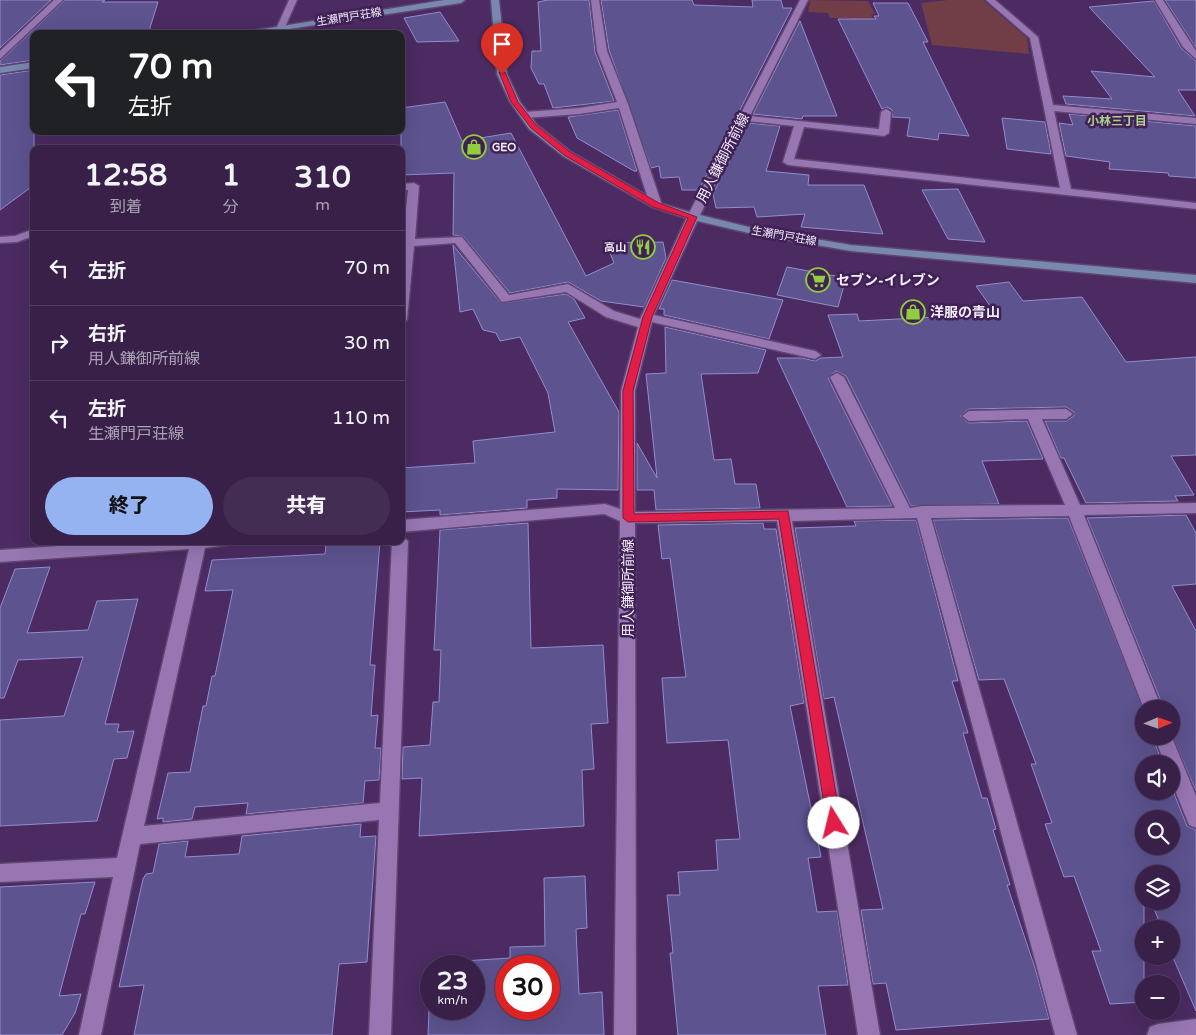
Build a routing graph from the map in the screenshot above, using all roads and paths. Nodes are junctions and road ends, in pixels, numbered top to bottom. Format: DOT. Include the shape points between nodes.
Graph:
graph roads {
  1 [pos="59,0"];
  2 [pos="293,0"];
  3 [pos="461,0"];
  4 [pos="496,0"];
  5 [pos="595,0"];
  6 [pos="804,0"];
  7 [pos="990,0"];
  8 [pos="1159,0"];
  9 [pos="281,27"];
  10 [pos="262,30"];
  11 [pos="0,56"];
  12 [pos="1196,56"];
  13 [pos="30,66"];
  14 [pos="0,70"];
  15 [pos="623,104"];
  16 [pos="1049,108"];
  17 [pos="886,112"];
  18 [pos="525,116"];
  19 [pos="744,118"];
  20 [pos="1196,121"];
  21 [pos="800,124"];
  22 [pos="405,187"];
  23 [pos="1066,192"];
  24 [pos="656,205"];
  25 [pos="1196,206"];
  26 [pos="693,217"];
  27 [pos="30,234"];
  28 [pos="0,240"];
  29 [pos="409,243"];
  30 [pos="1196,278"];
  31 [pos="405,282"];
  32 [pos="646,321"];
  33 [pos="815,355"];
  34 [pos="837,377"];
  35 [pos="1033,414"];
  36 [pos="1066,414"];
  37 [pos="969,416"];
  38 [pos="1196,508"];
  39 [pos="1074,509"];
  40 [pos="914,511"];
  41 [pos="784,514"];
  42 [pos="628,518"];
  43 [pos="405,526"];
  44 [pos="168,545"];
  45 [pos="198,545"];
  46 [pos="400,545"];
  47 [pos="0,556"];
  48 [pos="1149,700"];
  49 [pos="1167,745"];
  50 [pos="389,811"];
  51 [pos="1196,819"];
  52 [pos="132,836"];
  53 [pos="125,866"];
  54 [pos="0,873"];
  55 [pos="1196,1030"];
  56 [pos="90,1035"];
  57 [pos="380,1035"];
  58 [pos="625,1035"];
  59 [pos="869,1035"];
  60 [pos="1066,1035"];
  61 [pos="1158,1035"];
  1 -- 11 [label="street"];
  2 -- 9 [label="street"];
  3 -- 9 [label="main road, 生瀬門戸荘線"];
  4 -- 18 [label="main road, 生瀬門戸荘線" via="502,74"];
  5 -- 15 [label="street" via="602,51"];
  6 -- 19 [label="street, 用人鎌御所前線"];
  7 -- 16 [label="street" via="1034,37"];
  8 -- 12 [label="street"];
  9 -- 10 [label="main road, 生瀬門戸荘線"];
  13 -- 14 [label="main road"];
  15 -- 18 [label="street"];
  15 -- 24 [label="street"];
  16 -- 20 [label="street"];
  16 -- 23 [label="street"];
  17 -- 21 [label="street" via="884,133"];
  18 -- 24 [label="main road, 生瀬門戸荘線" via="533,127 567,154"];
  19 -- 21 [label="street"];
  19 -- 26 [label="street, 用人鎌御所前線"];
  21 -- 23 [label="street" via="788,162"];
  22 -- 29 [label="street" via="414,186"];
  23 -- 25 [label="street"];
  24 -- 26 [label="main road, 生瀬門戸荘線"];
  26 -- 30 [label="main road, 生瀬門戸荘線" via="851,248"];
  26 -- 32 [label="street, 用人鎌御所前線"];
  27 -- 28 [label="street" via="17,239"];
  29 -- 31 [label="street"];
  29 -- 32 [label="street" via="458,240 506,299 568,288 610,314"];
  32 -- 33 [label="street"];
  32 -- 42 [label="street, 用人鎌御所前線" via="628,391"];
  34 -- 40 [label="street"];
  35 -- 36 [label="street"];
  35 -- 37 [label="street"];
  35 -- 39 [label="street"];
  38 -- 39 [label="street"];
  39 -- 40 [label="street"];
  39 -- 48 [label="street"];
  40 -- 41 [label="street"];
  40 -- 60 [label="street"];
  41 -- 42 [label="street"];
  41 -- 59 [label="street"];
  42 -- 43 [label="street" via="605,509"];
  42 -- 58 [label="street, 用人鎌御所前線"];
  44 -- 47 [label="street"];
  45 -- 52 [label="street"];
  46 -- 50 [label="street"];
  49 -- 51 [label="street"];
  50 -- 52 [label="street"];
  50 -- 57 [label="street"];
  52 -- 53 [label="street"];
  53 -- 54 [label="street"];
  53 -- 56 [label="street"];
  55 -- 61 [label="street"];
}
